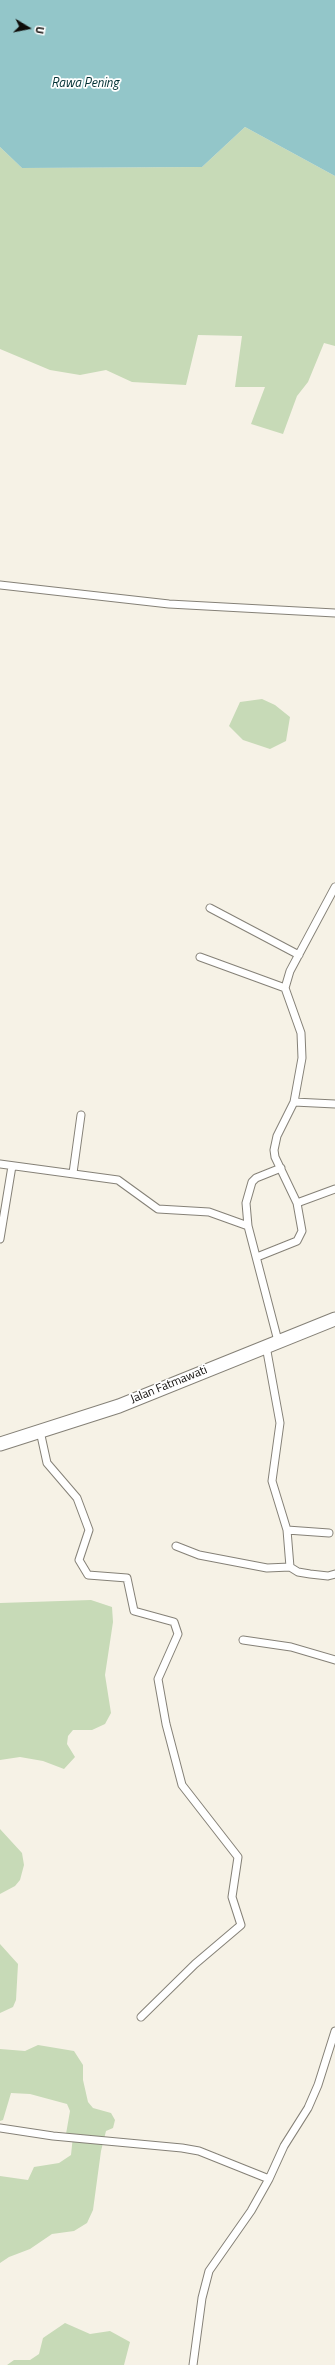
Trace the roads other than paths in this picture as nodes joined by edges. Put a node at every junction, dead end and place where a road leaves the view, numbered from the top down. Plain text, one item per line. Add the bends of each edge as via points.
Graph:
1 (0, 585) edge
2 (335, 613) edge
3 (335, 888) edge
4 (210, 908) dead end
5 (299, 955) junction
6 (200, 957) dead end
7 (285, 988) junction
8 (294, 1102) junction
9 (335, 1104) edge
10 (81, 1115) dead end
11 (0, 1164) edge
12 (12, 1166) junction
13 (281, 1168) junction
14 (73, 1172) junction
15 (335, 1189) edge
16 (297, 1203) junction
17 (248, 1226) junction
18 (0, 1239) edge
19 (257, 1258) junction
20 (335, 1318) edge
21 (272, 1344) junction
22 (40, 1431) junction
23 (0, 1444) edge
24 (287, 1530) junction
25 (329, 1533) dead end
26 (176, 1546) dead end
27 (290, 1567) junction
28 (335, 1574) edge
29 (243, 1640) dead end
30 (335, 1660) edge
31 (141, 2017) dead end
32 (335, 2031) edge
33 (0, 2128) edge
34 (269, 2179) junction
35 (193, 2365) edge

1 - 2 street via 170,604
3 - 5 street
4 - 5 street
5 - 7 street via 287,978
6 - 7 street
7 - 8 street via 302,1041 302,1058
8 - 9 street
8 - 13 street via 275,1142 275,1158
10 - 14 street
11 - 12 street
12 - 14 street
12 - 18 street
13 - 16 street
13 - 17 street via 252,1182 246,1203
14 - 17 street via 118,1180 158,1209 209,1212
15 - 16 street
16 - 19 street via 302,1231 300,1237 297,1241
17 - 19 street
19 - 21 street
20 - 21 highway, Jalan Fatmawati
21 - 22 highway, Jalan Fatmawati via 119,1406
21 - 24 street via 280,1422 272,1481
22 - 23 highway, Jalan Fatmawati
22 - 31 street via 47,1463 77,1498 89,1530 79,1560 88,1575 127,1578 134,1611 174,1622 178,1634 158,1679 166,1724 182,1785 238,1857 232,1897 241,1925 195,1964
24 - 25 street
24 - 27 street
26 - 27 street via 199,1555 267,1568
27 - 28 street via 298,1572 310,1574
29 - 30 street via 291,1647
32 - 34 street via 308,2108 284,2146
33 - 34 street via 198,2151
34 - 35 street via 209,2271 202,2298

